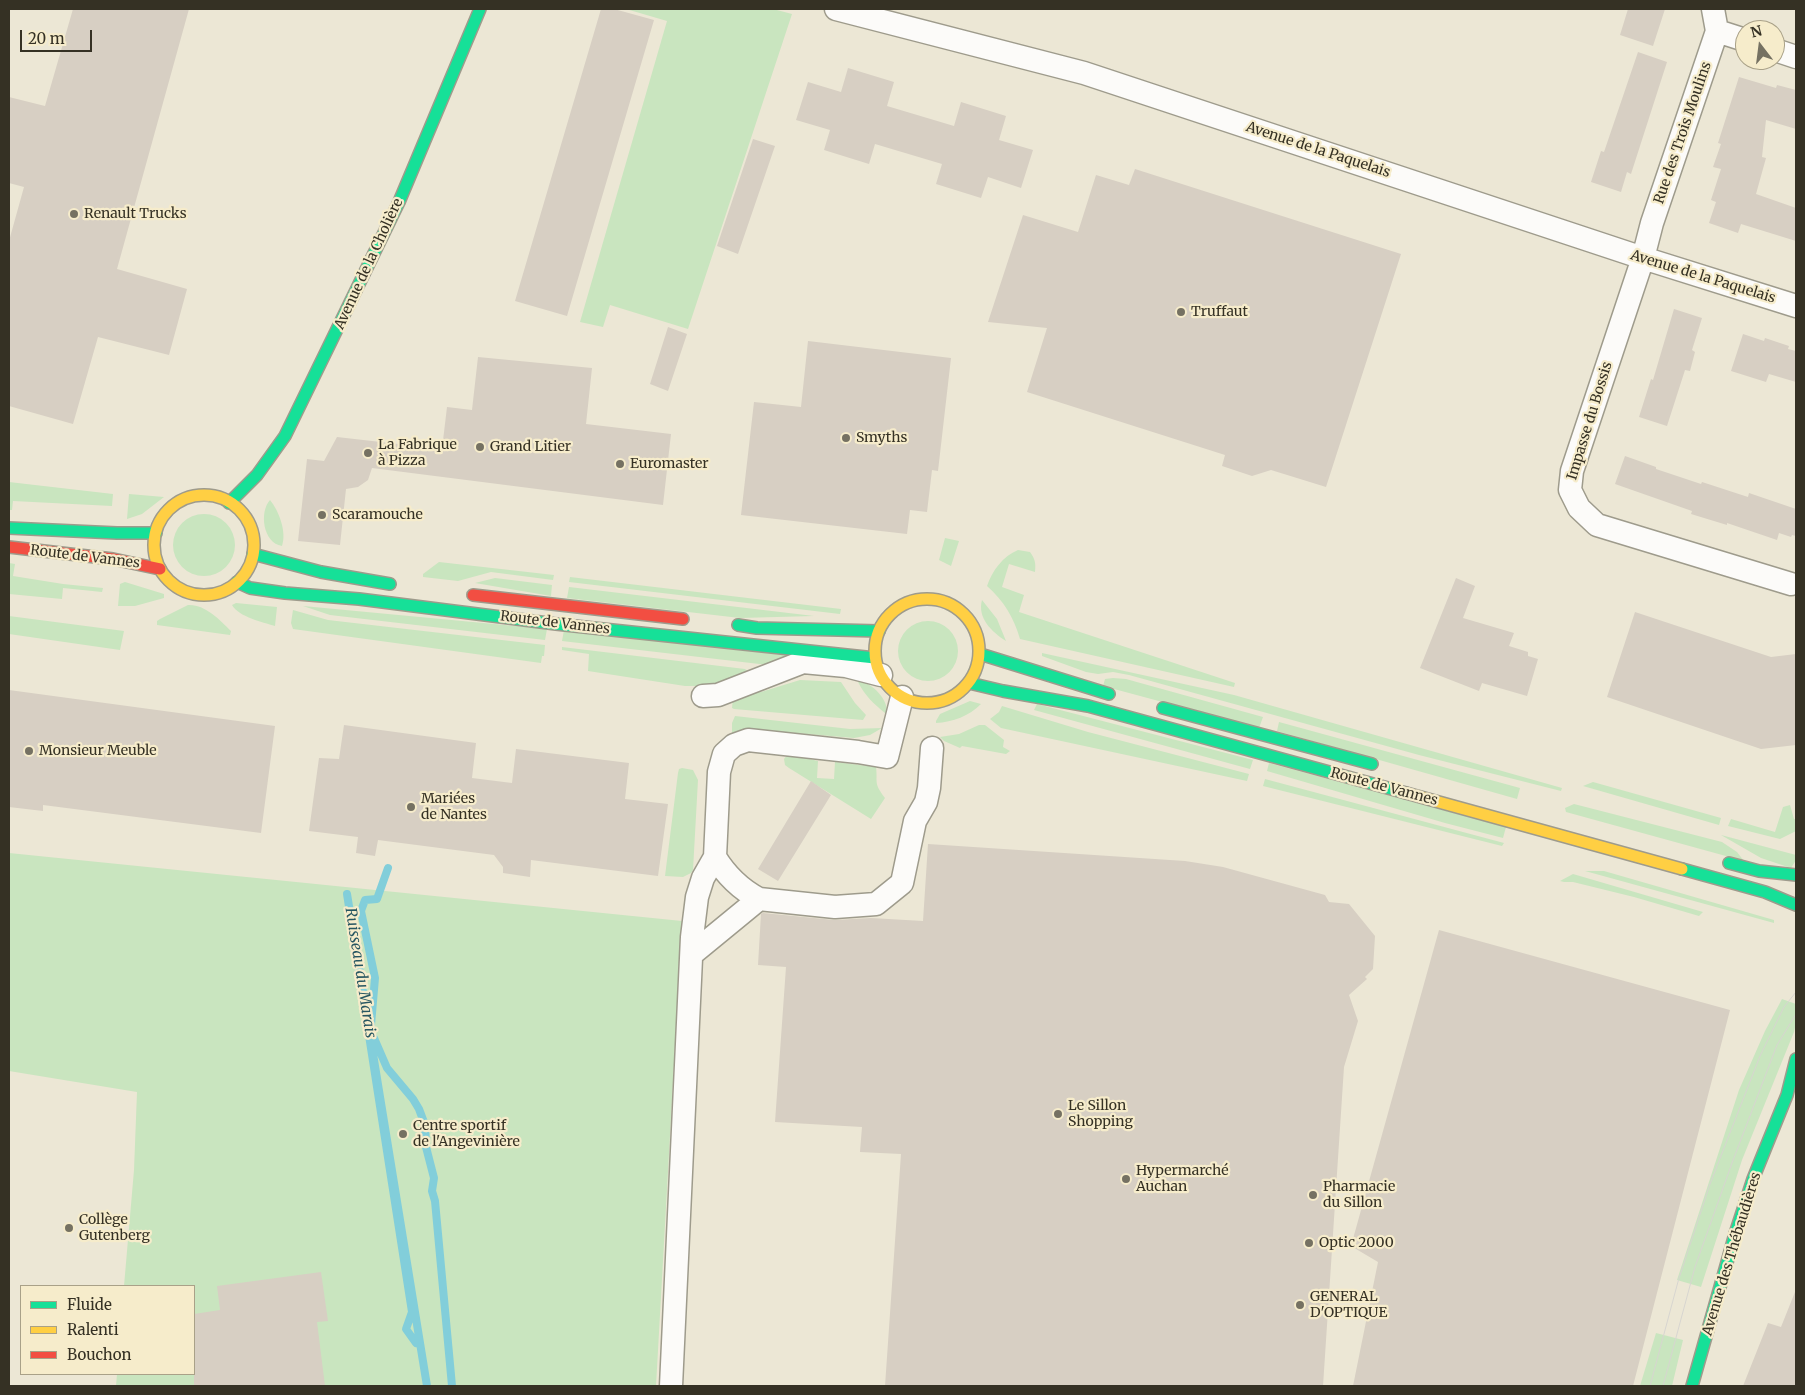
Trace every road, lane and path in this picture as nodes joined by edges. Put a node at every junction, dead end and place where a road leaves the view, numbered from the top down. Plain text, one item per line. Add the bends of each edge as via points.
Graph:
1 (480, 9) edge
2 (836, 9) edge
3 (1713, 9) edge
4 (1717, 31) junction
5 (1735, 37) edge
6 (1644, 258) junction
7 (1796, 306) edge
8 (229, 503) junction
9 (9, 528) edge
10 (156, 533) junction
11 (9, 547) edge
12 (253, 554) junction
13 (160, 569) junction
14 (237, 582) junction
15 (1792, 584) dead end
16 (398, 585) dead end
17 (461, 594) dead end
18 (697, 620) dead end
19 (727, 624) dead end
20 (879, 631) junction
21 (980, 654) junction
22 (878, 667) junction
23 (968, 684) junction
24 (703, 696) dead end
25 (902, 697) junction
26 (1123, 697) dead end
27 (1152, 705) dead end
28 (932, 748) dead end
29 (1381, 766) dead end
30 (715, 857) junction
31 (1722, 861) dead end
32 (1796, 875) edge
33 (759, 899) junction
34 (1796, 905) edge
35 (692, 954) junction
36 (1796, 1059) edge
37 (1796, 1084) edge
38 (1787, 1095) junction
39 (671, 1386) edge
40 (1692, 1386) edge

1 - 8 main road, Avenue de la Cholière via 399,202 285,436 258,475
2 - 6 street, Avenue de la Paquelais via 1084,73
3 - 4 street, Rue des Trois Moulins
4 - 5 street
4 - 6 street, Rue des Trois Moulins via 1652,223
6 - 7 street, Avenue de la Paquelais
6 - 15 street, Impasse du Bossis via 1572,471 1570,490 1579,508 1597,525
8 - 10 main road via 208,496 186,499 166,512
8 - 12 main road via 241,512 249,525
9 - 10 main road, Route de Vannes
10 - 13 main road via 154,548
11 - 13 main road, Route de Vannes via 113,559
12 - 14 main road
12 - 16 main road via 287,565
13 - 14 main road via 177,587 196,594 218,593
14 - 22 main road, Route de Vannes via 250,588 285,593 359,599
17 - 18 main road, Route de Vannes
19 - 20 main road via 757,628
20 - 21 main road via 889,616 906,604 918,600 941,601 955,607 970,622
20 - 22 main road via 876,644
21 - 23 main road
21 - 26 main road
22 - 24 street via 804,662 718,695
22 - 25 main road via 893,691
23 - 25 main road via 956,695 938,702 924,703
23 - 34 main road, Route de Vannes via 1088,706 1765,892
25 - 30 street via 887,757 748,740 734,745 724,754 719,772
27 - 29 main road, Route de Vannes
28 - 33 street via 926,802 915,821 902,883 876,904 835,907
30 - 33 street via 724,872
30 - 35 street via 697,897
31 - 32 main road via 1759,871
33 - 35 street
35 - 39 street
36 - 38 main road, Avenue des Thébaudières
37 - 38 main road, Avenue des Thébaudières
38 - 40 main road, Avenue des Thébaudières via 1735,1234

